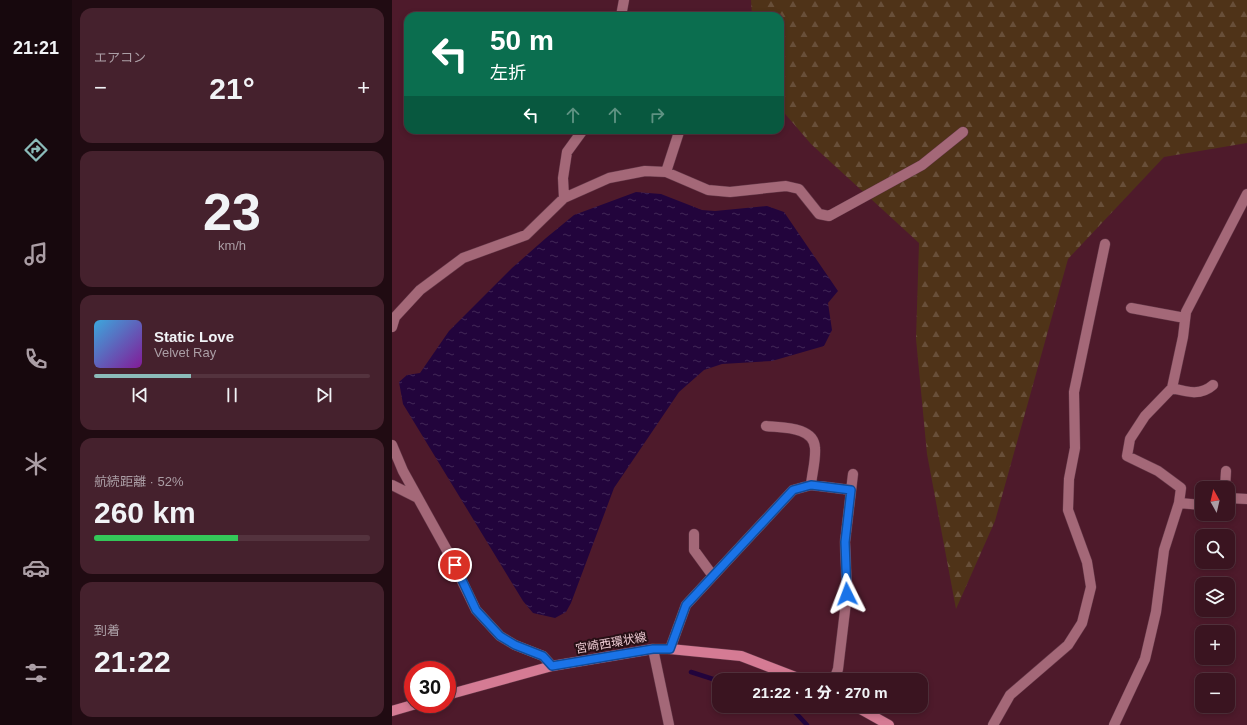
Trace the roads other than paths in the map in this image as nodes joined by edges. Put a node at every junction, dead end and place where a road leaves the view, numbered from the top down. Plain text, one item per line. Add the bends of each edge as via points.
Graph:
1 (624, 0) edge
2 (622, 12) edge
3 (963, 132) dead end
4 (580, 134) edge
5 (678, 134) edge
6 (666, 172) junction
7 (1247, 194) edge
8 (564, 198) junction
9 (1105, 244) dead end
10 (1132, 308) dead end
11 (1185, 318) junction
12 (392, 327) edge
13 (1213, 385) dead end
14 (1172, 388) junction
15 (766, 426) dead end
16 (392, 444) edge
17 (1226, 471) dead end
18 (853, 474) dead end
19 (1225, 481) edge
20 (392, 485) edge
21 (811, 485) junction
22 (851, 490) junction
23 (418, 498) junction
24 (1235, 498) edge
25 (1247, 499) edge
26 (1178, 503) junction
27 (1195, 504) edge
28 (694, 534) dead end
29 (713, 576) junction
30 (653, 649) junction
31 (670, 649) junction
32 (552, 666) junction
33 (784, 673) edge
34 (837, 673) edge
35 (456, 693) edge
36 (404, 708) edge
37 (392, 711) edge
38 (868, 713) edge
39 (669, 725) edge
40 (889, 725) edge
41 (993, 725) edge
42 (1114, 725) edge

1 - 2 street
3 - 6 street via 922,165 828,216 819,214 798,189 786,186 730,192 708,190
4 - 8 street via 567,152 563,178
5 - 6 street
6 - 8 street via 645,171 609,178
7 - 11 street
8 - 12 street via 526,235 463,258 420,290 395,317
9 - 41 street via 1074,392 1075,448 1069,479 1068,510 1087,562 1091,587 1082,623 1068,645 1010,695
10 - 11 street
11 - 14 street
13 - 14 street via 1208,390 1195,393
14 - 26 street via 1145,416 1130,439 1127,456 1158,471 1181,488
15 - 21 street via 798,429 811,438 816,447
16 - 23 street
17 - 19 street
18 - 22 street
20 - 23 street
21 - 22 street
21 - 29 street via 793,490
22 - 34 street via 845,542 847,594
23 - 32 street via 476,610 500,636 543,656
24 - 25 street
26 - 27 street
26 - 42 street via 1164,550 1156,612 1145,659
28 - 29 street via 694,550
29 - 31 street via 686,605
30 - 31 main road, 宮崎西環状線
30 - 32 main road, 宮崎西環状線
30 - 39 street
31 - 33 main road, 宮崎西環状線 via 741,656
32 - 35 main road, 宮崎西環状線
36 - 37 main road
38 - 40 main road

